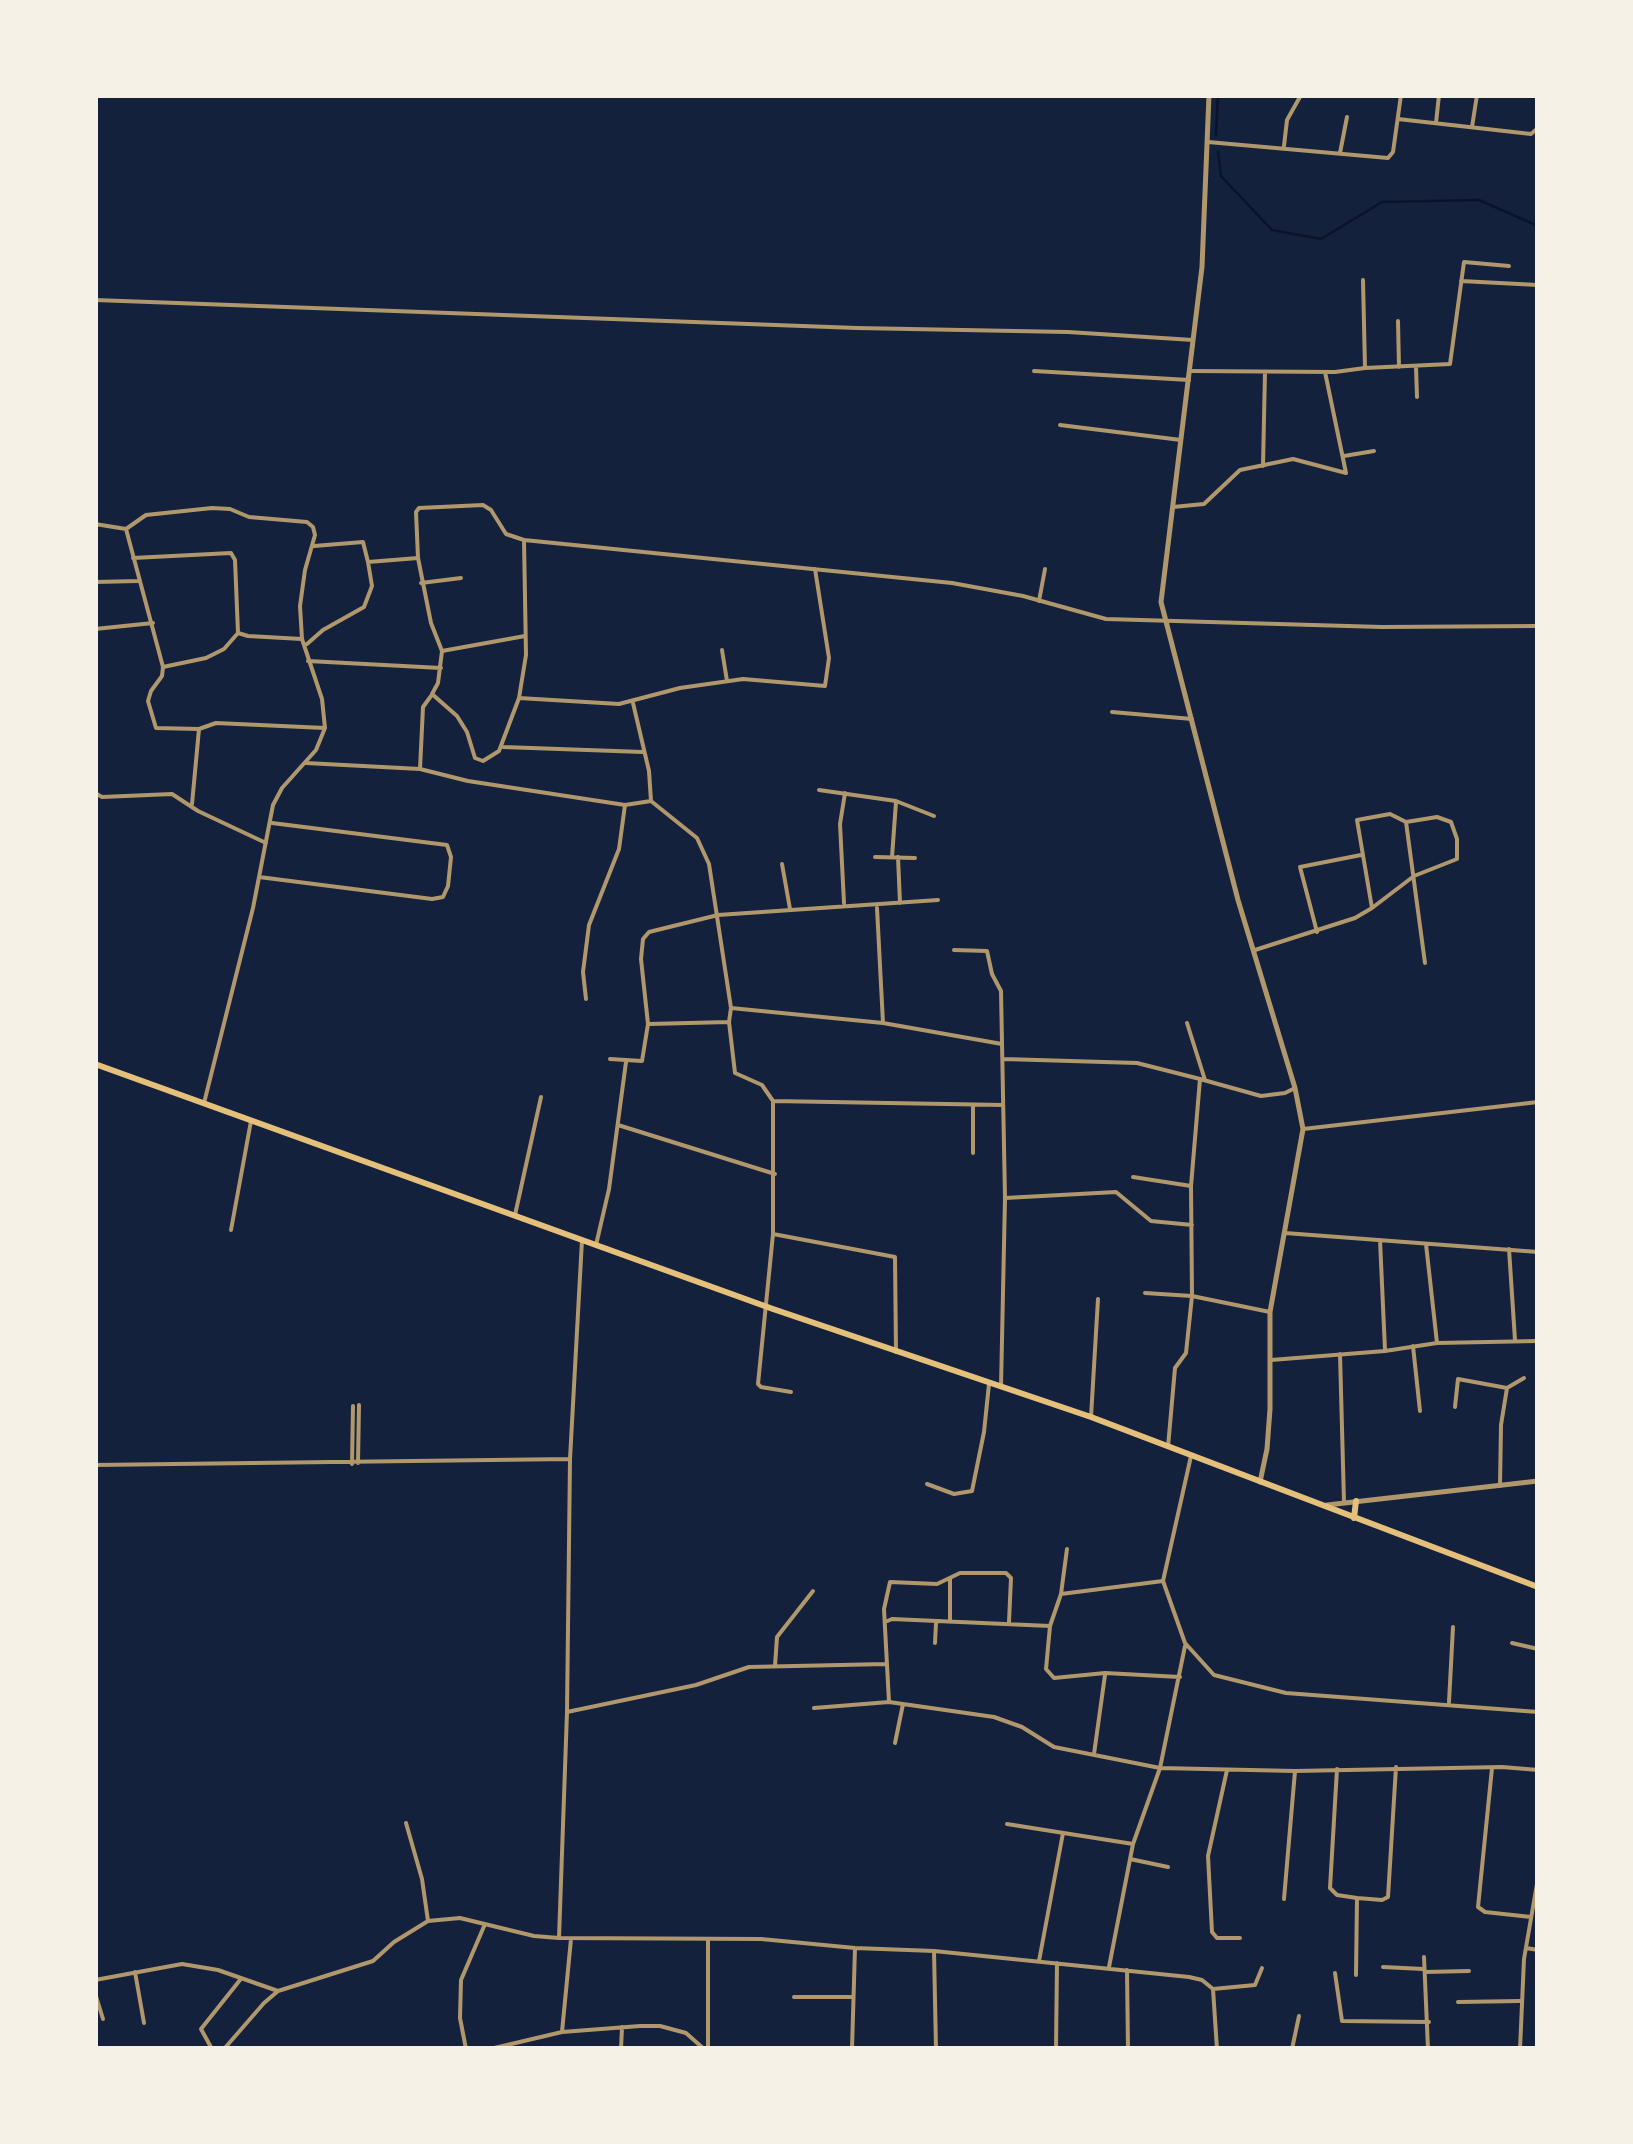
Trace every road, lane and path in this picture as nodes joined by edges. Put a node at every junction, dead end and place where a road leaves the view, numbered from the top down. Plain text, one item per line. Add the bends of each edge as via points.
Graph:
1 (1209, 95) edge
2 (1301, 95) edge
3 (1401, 95) edge
4 (1440, 95) edge
5 (1477, 95) edge
6 (1347, 117) dead end
7 (1398, 119) junction
8 (1436, 123) junction
9 (1472, 127) junction
10 (1538, 128) edge
11 (1208, 142) junction
12 (1284, 148) junction
13 (1340, 153) junction
14 (1509, 266) dead end
15 (1363, 280) dead end
16 (1461, 281) junction
17 (1538, 285) edge
18 (95, 300) edge
19 (1398, 321) dead end
20 (1193, 340) junction
21 (1399, 366) junction
22 (1365, 368) junction
23 (1416, 368) junction
24 (1034, 371) dead end
25 (1190, 371) junction
26 (1265, 372) junction
27 (1325, 372) junction
28 (1189, 380) junction
29 (1416, 397) dead end
30 (1060, 425) dead end
31 (1181, 440) junction
32 (1374, 451) dead end
33 (1344, 456) junction
34 (1263, 466) junction
35 (1174, 507) junction
36 (95, 524) edge
37 (126, 529) junction
38 (524, 540) junction
39 (314, 546) junction
40 (133, 558) junction
41 (418, 558) junction
42 (368, 562) junction
43 (815, 569) junction
44 (1046, 569) dead end
45 (462, 578) dead end
46 (138, 581) junction
47 (95, 582) edge
48 (422, 583) junction
49 (1039, 601) junction
50 (153, 623) junction
51 (1165, 623) junction
52 (1538, 626) edge
53 (95, 629) edge
54 (238, 632) junction
55 (524, 636) junction
56 (302, 638) junction
57 (306, 645) junction
58 (722, 650) dead end
59 (442, 652) junction
60 (308, 661) junction
61 (164, 666) junction
62 (441, 668) junction
63 (727, 681) junction
64 (432, 694) junction
65 (520, 698) junction
66 (633, 703) junction
67 (1112, 712) dead end
68 (1192, 719) junction
69 (325, 728) junction
70 (199, 729) junction
71 (501, 747) junction
72 (643, 752) junction
73 (306, 763) junction
74 (420, 768) junction
75 (819, 790) dead end
76 (95, 793) edge
77 (845, 794) junction
78 (896, 800) junction
79 (651, 801) junction
80 (192, 806) junction
81 (625, 806) junction
82 (934, 816) dead end
83 (1406, 822) junction
84 (270, 823) junction
85 (266, 843) junction
86 (1361, 854) junction
87 (875, 856) dead end
88 (895, 857) junction
89 (915, 858) dead end
90 (782, 864) dead end
91 (1414, 876) junction
92 (259, 877) junction
93 (938, 900) dead end
94 (900, 904) junction
95 (844, 905) junction
96 (877, 906) junction
97 (1372, 908) junction
98 (790, 909) junction
99 (718, 914) junction
100 (1317, 932) junction
101 (954, 950) dead end
102 (1254, 950) junction
103 (1425, 963) dead end
104 (586, 999) dead end
105 (732, 1008) junction
106 (729, 1022) junction
107 (884, 1023) junction
108 (1187, 1023) dead end
109 (648, 1024) junction
110 (1002, 1044) junction
111 (610, 1059) dead end
112 (626, 1060) junction
113 (1004, 1060) junction
114 (95, 1064) edge
115 (1202, 1080) junction
116 (1295, 1088) junction
117 (541, 1097) dead end
118 (773, 1101) junction
119 (1538, 1102) edge
120 (204, 1103) junction
121 (1004, 1105) junction
122 (973, 1106) junction
123 (251, 1121) junction
124 (618, 1125) junction
125 (1303, 1129) junction
126 (973, 1152) dead end
127 (774, 1174) junction
128 (1134, 1177) dead end
129 (1191, 1186) junction
130 (1006, 1198) junction
131 (515, 1215) junction
132 (1192, 1225) junction
133 (231, 1230) dead end
134 (1284, 1233) junction
135 (774, 1234) junction
136 (582, 1240) junction
137 (1380, 1240) junction
138 (1426, 1243) junction
139 (596, 1245) junction
140 (1509, 1250) junction
141 (1538, 1252) edge
142 (1145, 1292) dead end
143 (1192, 1296) junction
144 (1098, 1299) dead end
145 (765, 1306) junction
146 (1270, 1312) junction
147 (1515, 1342) junction
148 (1538, 1342) edge
149 (1437, 1343) junction
150 (1413, 1346) junction
151 (1385, 1351) junction
152 (896, 1352) junction
153 (1340, 1354) junction
154 (1270, 1360) junction
155 (1524, 1378) dead end
156 (989, 1384) junction
157 (1001, 1387) junction
158 (1507, 1388) junction
159 (791, 1392) dead end
160 (356, 1406) dead end
161 (1456, 1408) dead end
162 (1420, 1411) dead end
163 (1091, 1417) junction
164 (1168, 1447) junction
165 (1191, 1456) junction
166 (570, 1459) junction
167 (355, 1464) junction
168 (95, 1466) edge
169 (1538, 1481) edge
170 (1260, 1482) junction
171 (927, 1484) dead end
172 (1500, 1486) junction
173 (1356, 1500) junction
174 (1344, 1502) junction
175 (1324, 1506) junction
176 (1354, 1518) junction
177 (1067, 1549) dead end
178 (950, 1578) junction
179 (1164, 1581) junction
180 (1538, 1587) edge
181 (813, 1591) dead end
182 (1061, 1594) junction
183 (885, 1622) junction
184 (936, 1622) junction
185 (950, 1622) junction
186 (1010, 1622) junction
187 (1050, 1626) junction
188 (1453, 1627) dead end
189 (1185, 1643) junction
190 (1512, 1643) dead end
191 (935, 1644) dead end
192 (1538, 1649) edge
193 (886, 1664) junction
194 (775, 1666) junction
195 (1105, 1674) junction
196 (1180, 1677) junction
197 (889, 1702) junction
198 (903, 1704) junction
199 (1449, 1704) junction
200 (814, 1708) dead end
201 (567, 1712) junction
202 (1538, 1712) edge
203 (896, 1743) dead end
204 (1094, 1754) junction
205 (1396, 1767) junction
206 (1160, 1768) junction
207 (1492, 1768) junction
208 (1336, 1769) junction
209 (1227, 1770) junction
210 (1538, 1770) edge
211 (1295, 1771) junction
212 (406, 1823) dead end
213 (1008, 1824) dead end
214 (1062, 1834) junction
215 (1134, 1844) junction
216 (1130, 1859) junction
217 (1168, 1867) dead end
218 (1538, 1878) edge
219 (1356, 1898) junction
220 (1284, 1900) dead end
221 (1532, 1917) junction
222 (428, 1920) junction
223 (486, 1924) junction
224 (559, 1938) junction
225 (1240, 1938) dead end
226 (571, 1939) junction
227 (708, 1939) junction
228 (856, 1948) junction
229 (1526, 1948) junction
230 (934, 1950) junction
231 (1538, 1950) edge
232 (1424, 1957) dead end
233 (1039, 1961) junction
234 (1057, 1964) junction
235 (1110, 1967) junction
236 (1383, 1967) dead end
237 (1262, 1968) dead end
238 (1127, 1970) junction
239 (1425, 1970) junction
240 (1470, 1971) dead end
241 (135, 1972) junction
242 (1335, 1974) dead end
243 (1356, 1975) dead end
244 (242, 1978) junction
245 (95, 1980) edge
246 (1213, 1989) junction
247 (278, 1991) junction
248 (95, 1993) edge
249 (794, 1997) dead end
250 (854, 1997) junction
251 (1520, 2001) junction
252 (1458, 2002) dead end
253 (1299, 2016) dead end
254 (103, 2019) dead end
255 (1428, 2022) junction
256 (144, 2023) dead end
257 (622, 2027) junction
258 (562, 2032) junction
259 (212, 2049) edge
260 (224, 2049) edge
261 (466, 2049) edge
262 (490, 2049) edge
263 (620, 2049) edge
264 (706, 2049) edge
265 (852, 2049) edge
266 (936, 2049) edge
267 (1056, 2049) edge
268 (1070, 2049) edge
269 (1103, 2049) edge
270 (1128, 2049) edge
271 (1217, 2049) edge
272 (1292, 2049) edge
273 (1428, 2049) edge
274 (1520, 2049) edge

1 - 11 street
2 - 12 street via 1287,120
3 - 7 street
4 - 8 street
5 - 9 street
6 - 13 street
7 - 8 street
7 - 13 street via 1390,158
8 - 9 street
9 - 10 street via 1531,134
11 - 12 street
11 - 20 street
12 - 13 street
14 - 16 street via 1466,261
15 - 22 street
16 - 17 street
16 - 23 street via 1450,364
18 - 20 street
19 - 21 street
20 - 25 street
21 - 22 street
21 - 23 street
22 - 27 street
23 - 29 street
24 - 28 street
25 - 26 street
25 - 28 street
26 - 27 street
26 - 34 street
27 - 33 street
28 - 31 street
30 - 31 street
31 - 35 street
32 - 33 street
33 - 34 street via 1344,474 1302,460
34 - 35 street via 1235,472 1204,504
35 - 51 street
36 - 37 street
37 - 39 street via 146,516 212,508 307,522
37 - 40 street
38 - 41 street via 506,534 488,507 424,507 416,512
38 - 43 street
38 - 55 street
39 - 42 street via 363,542
39 - 56 street via 302,591
40 - 46 street
40 - 54 street via 230,553
41 - 42 street
41 - 48 street
42 - 57 street via 372,586 364,607
43 - 49 street via 952,582
43 - 63 street via 826,686
44 - 49 street
45 - 48 street
46 - 47 street
46 - 50 street
48 - 59 street
49 - 51 street via 1106,619
50 - 53 street
50 - 61 street
51 - 52 street
51 - 68 street
54 - 56 street
54 - 61 street via 206,658
55 - 59 street
55 - 65 street
56 - 57 street
57 - 60 street
58 - 63 street
59 - 62 street
60 - 62 street
60 - 69 street
61 - 70 street via 148,701 156,728
62 - 64 street
63 - 66 street
64 - 71 street via 457,716 474,758 492,758
64 - 74 street via 423,707
65 - 66 street
65 - 71 street
66 - 72 street
67 - 68 street
68 - 102 street
69 - 70 street via 216,723
69 - 73 street
70 - 80 street
71 - 72 street
72 - 79 street
73 - 74 street
73 - 84 street via 282,788
74 - 81 street
75 - 77 street
76 - 80 street via 172,794
77 - 78 street
77 - 95 street
78 - 82 street
78 - 88 street
79 - 81 street
79 - 99 street via 697,838
80 - 85 street
81 - 104 street via 619,850 586,942
83 - 86 street via 1390,814 1356,820
83 - 91 street
83 - 91 street via 1445,818 1457,839 1456,859
84 - 85 street
84 - 92 street via 447,845 448,886 443,897 432,898
85 - 92 street
86 - 97 street
86 - 100 street via 1300,868
87 - 88 street
88 - 89 street
88 - 94 street
90 - 98 street
91 - 97 street
91 - 103 street
92 - 120 street
93 - 94 street
94 - 96 street
95 - 96 street
95 - 98 street
96 - 107 street
97 - 100 street
98 - 99 street
99 - 105 street
99 - 109 street via 645,934
100 - 102 street
101 - 110 street via 989,953 1001,991
102 - 116 street
105 - 106 street
105 - 107 street
106 - 109 street
106 - 118 street via 735,1074 762,1085
107 - 110 street
108 - 115 street
109 - 112 street via 642,1061
110 - 113 street
111 - 112 street
112 - 124 street
113 - 115 street via 1137,1063
113 - 121 street
114 - 120 main road
115 - 116 street via 1261,1096
115 - 129 street
116 - 125 street
117 - 131 street
118 - 122 street
118 - 127 street
119 - 125 street
120 - 123 main road
121 - 122 street
121 - 130 street
122 - 126 street
123 - 131 main road
123 - 133 street
124 - 127 street
124 - 139 street
125 - 134 street
127 - 135 street
128 - 129 street
129 - 132 street
130 - 132 street via 1116,1192 1151,1221
130 - 157 street
131 - 136 main road
132 - 143 street
134 - 137 street
134 - 146 street
135 - 145 street
135 - 152 street via 892,1254
136 - 139 main road
136 - 166 street
137 - 138 street
137 - 151 street
138 - 140 street
138 - 149 street
139 - 145 main road
140 - 141 street
140 - 147 street
142 - 143 street
143 - 146 street
143 - 164 street via 1186,1352 1175,1368
144 - 163 street
145 - 152 main road
145 - 159 street via 758,1384
146 - 154 street
147 - 148 street
147 - 149 street
149 - 150 street
150 - 151 street
150 - 162 street
151 - 153 street
152 - 156 main road
153 - 154 street
153 - 174 street
154 - 170 street
155 - 158 street
156 - 157 main road
156 - 171 street via 972,1490 954,1494
157 - 163 main road
158 - 161 street via 1458,1379
158 - 172 street
160 - 167 street
163 - 164 main road
164 - 165 main road
165 - 170 main road
165 - 179 street
166 - 167 street
166 - 201 street
167 - 168 street
169 - 172 street
170 - 175 main road
172 - 173 street
173 - 174 street
173 - 176 main road
174 - 175 street
175 - 176 main road
176 - 180 main road
177 - 182 street
178 - 183 street via 938,1584 890,1582
178 - 185 street
178 - 186 street via 1008,1574
179 - 182 street
179 - 189 street
181 - 194 street via 777,1636
182 - 187 street
183 - 184 street
183 - 193 street
184 - 185 street
184 - 191 street
185 - 186 street
186 - 187 street
187 - 195 street via 1050,1675
188 - 199 street
189 - 196 street
189 - 199 street via 1214,1675 1241,1684
190 - 192 street
193 - 194 street
193 - 197 street
194 - 201 street
195 - 196 street
195 - 204 street
196 - 206 street
197 - 198 street
197 - 200 street
198 - 203 street
198 - 204 street via 994,1718 1044,1744
199 - 202 street
201 - 224 street
204 - 206 street
205 - 207 street
205 - 208 street
205 - 219 street via 1388,1897
206 - 209 street
206 - 215 street
207 - 210 street
207 - 221 street via 1478,1907
208 - 211 street
208 - 219 street via 1329,1886
209 - 211 street
209 - 225 street via 1208,1856 1212,1932
211 - 220 street
212 - 222 street
213 - 214 street
214 - 215 street
214 - 233 street
215 - 216 street
216 - 217 street
216 - 235 street
218 - 221 street
219 - 243 street
221 - 229 street
222 - 223 street
222 - 247 street via 372,1961
223 - 224 street
223 - 261 street via 461,1980
224 - 226 street
226 - 227 street
226 - 258 street
227 - 228 street
227 - 264 street
228 - 230 street
228 - 250 street
229 - 231 street
229 - 251 street
230 - 233 street
230 - 266 street
232 - 239 street
233 - 234 street
234 - 235 street
234 - 267 street
235 - 238 street
236 - 239 street
237 - 246 street via 1255,1985
238 - 246 street via 1190,1977
238 - 270 street
239 - 240 street
239 - 255 street
241 - 244 street via 182,1964
241 - 245 street
241 - 256 street
242 - 255 street via 1342,2021
244 - 247 street
244 - 259 street via 202,2029
246 - 271 street
247 - 260 street
248 - 254 street
249 - 250 street
250 - 265 street
251 - 252 street
251 - 274 street
253 - 272 street
255 - 273 street
257 - 258 street
257 - 263 street
257 - 264 street via 672,2028
258 - 262 street
268 - 269 street

